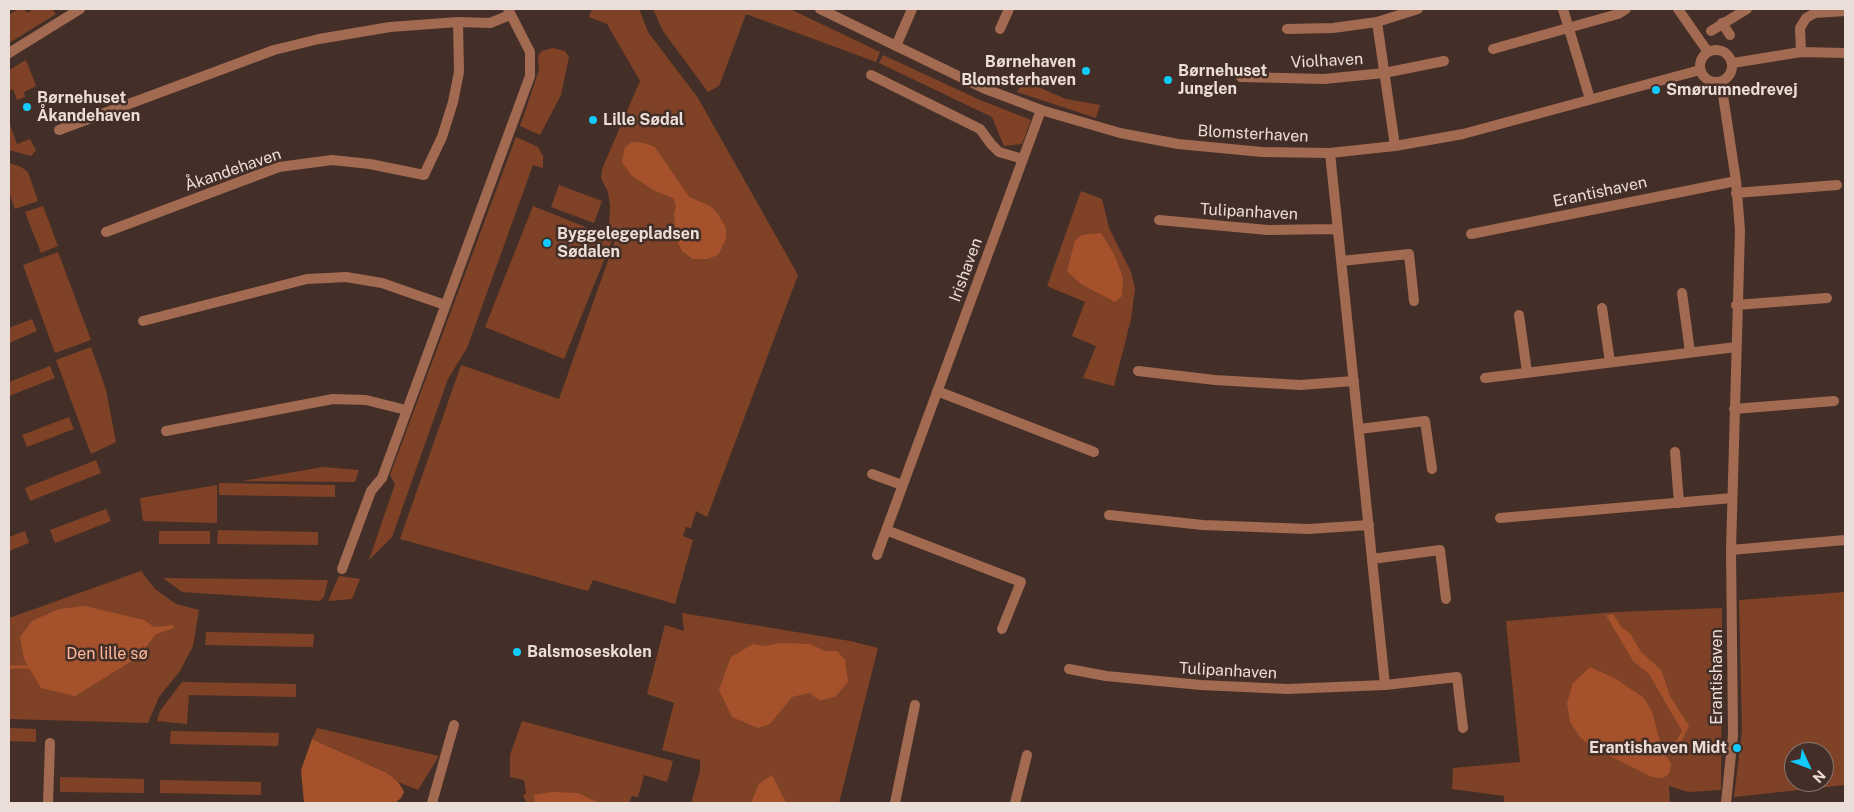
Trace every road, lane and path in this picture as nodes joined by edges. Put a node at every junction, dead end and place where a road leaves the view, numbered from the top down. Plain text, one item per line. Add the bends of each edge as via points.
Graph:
1 (80, 9) edge
2 (820, 9) edge
3 (912, 9) edge
4 (1009, 9) edge
5 (1418, 9) edge
6 (1564, 9) edge
7 (1626, 9) edge
8 (1678, 9) edge
9 (1747, 9) edge
10 (1845, 11) edge
11 (65, 12) edge
12 (509, 12) edge
13 (458, 22) junction
14 (1377, 22) junction
15 (1722, 23) junction
16 (1569, 28) junction
17 (1000, 29) dead end
18 (1287, 29) dead end
19 (1711, 31) dead end
20 (1730, 35) dead end
21 (896, 46) junction
22 (1493, 49) dead end
23 (1708, 52) junction
24 (1801, 52) junction
25 (9, 53) edge
26 (1845, 53) edge
27 (1444, 61) dead end
28 (1733, 63) junction
29 (1700, 70) junction
30 (1384, 73) junction
31 (871, 75) dead end
32 (1241, 77) dead end
33 (1720, 82) junction
34 (1590, 99) junction
35 (1041, 110) junction
36 (58, 130) dead end
37 (1395, 146) junction
38 (1330, 153) junction
39 (1023, 160) junction
40 (1736, 181) junction
41 (1837, 185) dead end
42 (1736, 193) junction
43 (1159, 220) dead end
44 (1338, 229) junction
45 (106, 232) dead end
46 (1471, 234) dead end
47 (1341, 261) junction
48 (1682, 293) dead end
49 (1827, 298) dead end
50 (1414, 301) dead end
51 (445, 305) junction
52 (1736, 305) junction
53 (1602, 308) dead end
54 (1519, 315) dead end
55 (143, 321) dead end
56 (1736, 346) junction
57 (1690, 352) junction
58 (1610, 362) junction
59 (1138, 371) dead end
60 (1527, 372) junction
61 (1486, 378) dead end
62 (1354, 381) junction
63 (937, 391) junction
64 (1834, 401) dead end
65 (1734, 409) junction
66 (406, 410) junction
67 (1359, 429) junction
68 (166, 431) dead end
69 (1094, 452) dead end
70 (1674, 452) dead end
71 (1432, 469) dead end
72 (872, 474) dead end
73 (902, 485) junction
74 (1732, 498) junction
75 (1680, 502) junction
76 (1110, 515) dead end
77 (1500, 518) dead end
78 (1369, 525) junction
79 (886, 530) junction
80 (1845, 540) edge
81 (1731, 550) junction
82 (876, 554) dead end
83 (1372, 559) junction
84 (342, 569) dead end
85 (1446, 599) dead end
86 (1002, 629) dead end
87 (1069, 669) dead end
88 (1385, 685) junction
89 (915, 705) dead end
90 (454, 725) dead end
91 (1463, 728) dead end
92 (50, 743) dead end
93 (1027, 755) dead end
94 (48, 803) edge
95 (432, 803) edge
96 (894, 803) edge
97 (1015, 803) edge
98 (1726, 803) edge

1 - 11 street
2 - 21 street, Blomsterhaven
3 - 21 street
4 - 17 street
5 - 14 street, Violhaven
6 - 16 street
7 - 16 street
8 - 23 street
9 - 15 street
10 - 24 street via 1815,13 1806,18 1800,28
11 - 25 street
12 - 13 street via 490,23
12 - 51 street via 530,52 530,76
13 - 36 street via 390,26 274,50
13 - 45 street, Åkandehaven via 459,72 453,102 424,175 332,160 279,168
14 - 18 street, Violhaven via 1333,28
14 - 30 street, Violhaven
15 - 19 street
15 - 20 street
16 - 22 street
16 - 34 street
21 - 35 street, Blomsterhaven via 983,88
23 - 28 street via 1723,51
23 - 29 street via 1701,60
24 - 26 street
24 - 28 street
27 - 30 street, Violhaven
28 - 33 street via 1731,73
29 - 33 street via 1706,79
29 - 34 street, Blomsterhaven
30 - 32 street, Violhaven via 1324,79
30 - 37 street, Violhaven
31 - 39 street via 980,128 999,152
33 - 40 street, Erantishaven
34 - 37 street, Blomsterhaven via 1463,134
35 - 38 street, Blomsterhaven via 1120,133 1178,144 1262,152
35 - 39 street, Irishaven
37 - 38 street, Blomsterhaven
38 - 44 street
39 - 63 street, Irishaven
40 - 42 street, Erantishaven
40 - 46 street, Erantishaven
41 - 42 street
42 - 52 street, Erantishaven via 1740,230
43 - 44 street, Tulipanhaven via 1268,230
44 - 47 street
47 - 50 street via 1409,254
47 - 62 street
48 - 57 street
49 - 52 street
51 - 55 street via 382,282 346,277 307,279
51 - 66 street
52 - 56 street, Erantishaven
53 - 58 street
54 - 60 street
56 - 57 street
56 - 65 street, Erantishaven
57 - 58 street
58 - 60 street
59 - 62 street via 1300,385
60 - 61 street
62 - 67 street
63 - 69 street
63 - 73 street, Irishaven
64 - 65 street
65 - 74 street, Erantishaven
66 - 68 street via 366,400 333,399
66 - 84 street via 382,478 371,491
67 - 71 street via 1425,421
67 - 78 street
70 - 75 street
72 - 73 street
73 - 79 street, Irishaven
74 - 75 street
74 - 81 street, Erantishaven
75 - 77 street
76 - 78 street via 1203,525 1308,529
78 - 83 street
79 - 82 street, Irishaven
79 - 86 street via 1021,582
80 - 81 street
81 - 98 street, Erantishaven via 1733,735
83 - 85 street via 1440,550
83 - 88 street
87 - 88 street, Tulipanhaven via 1106,676 1210,686 1287,689
88 - 91 street, Tulipanhaven via 1457,677
89 - 96 street
90 - 95 street
92 - 94 street
93 - 97 street

